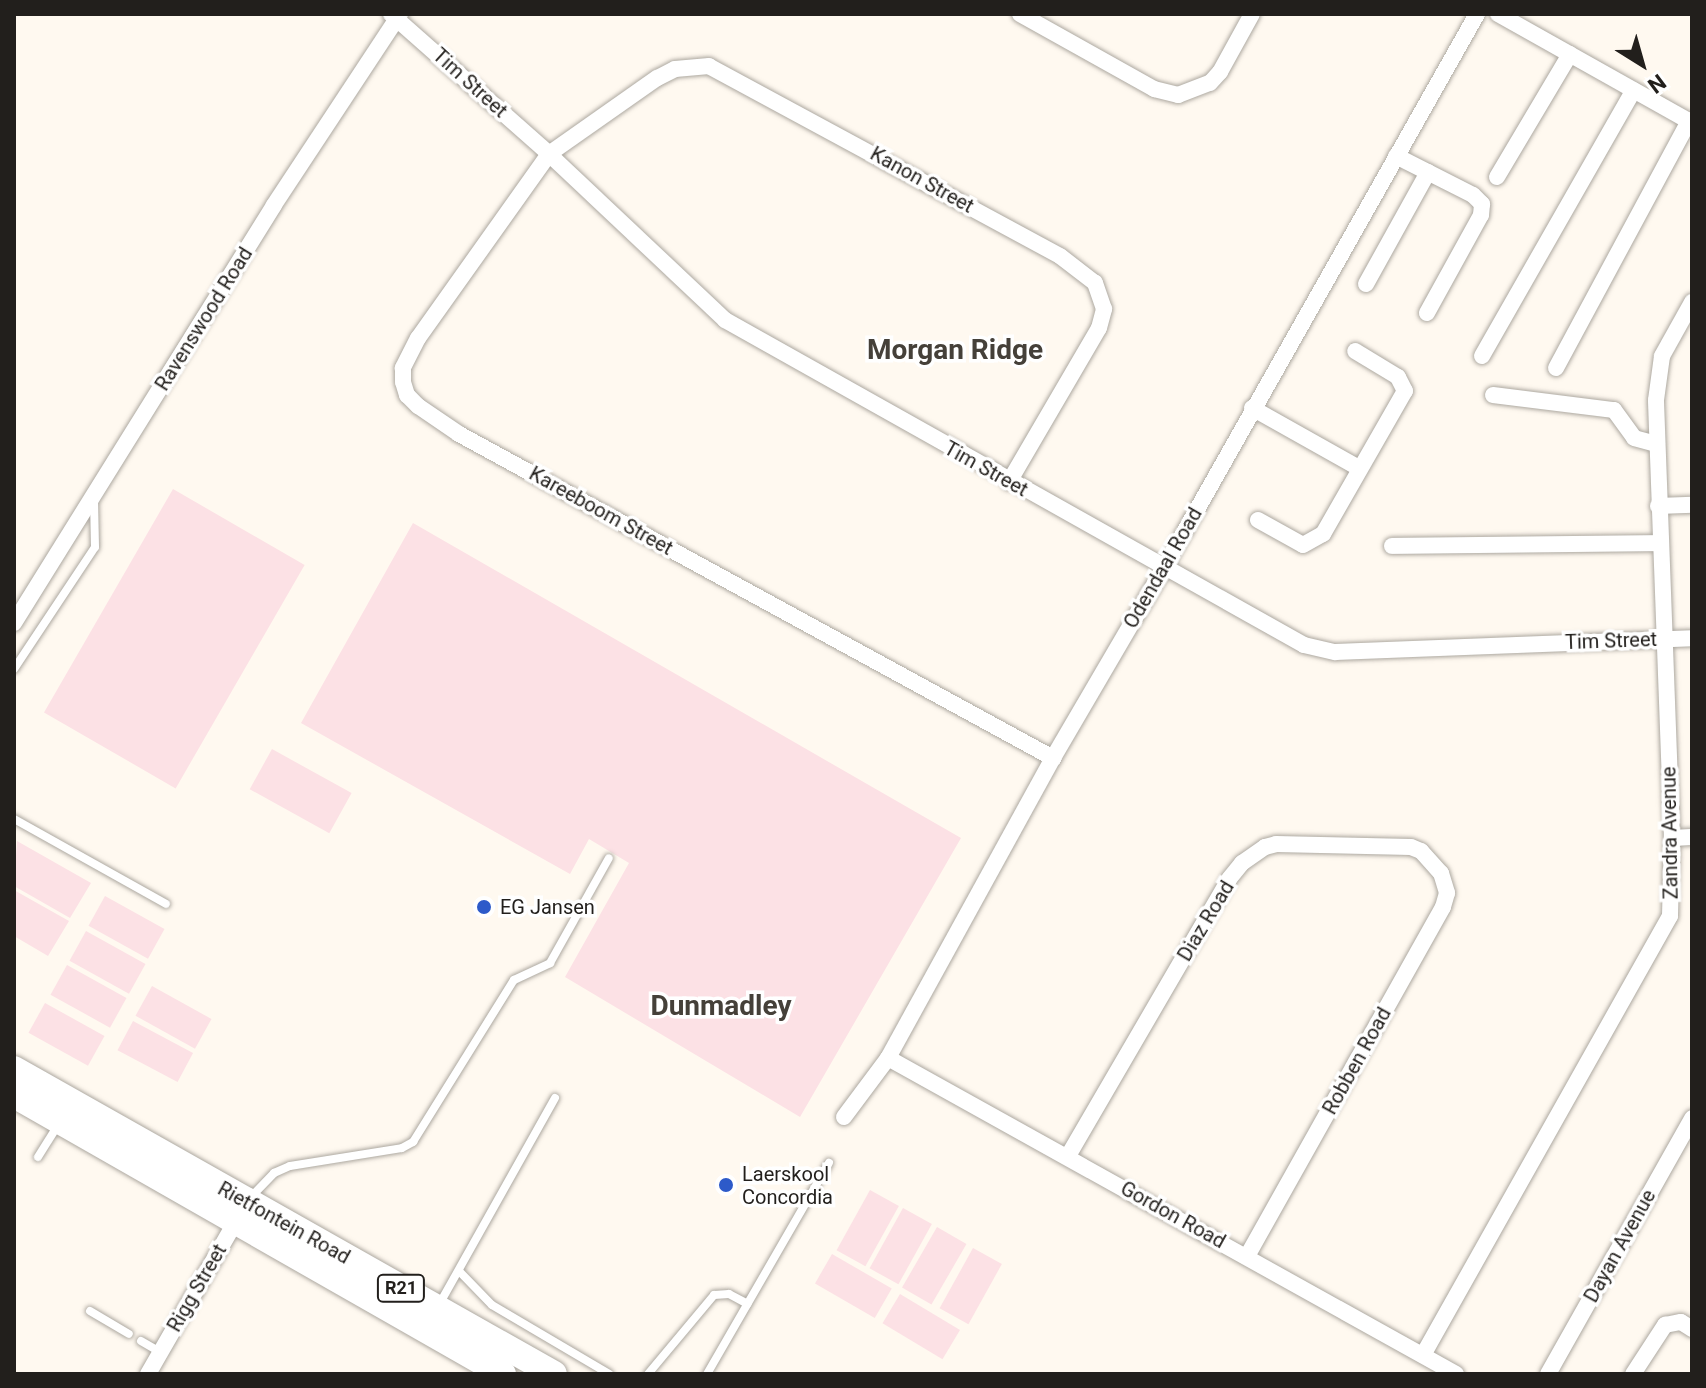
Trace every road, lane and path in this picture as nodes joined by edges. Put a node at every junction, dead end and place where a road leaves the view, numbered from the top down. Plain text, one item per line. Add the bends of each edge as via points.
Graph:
1 (1020, 14) edge
2 (1252, 14) edge
3 (1477, 14) edge
4 (1498, 14) edge
5 (396, 15) edge
6 (1570, 54) junction
7 (1634, 90) junction
8 (1691, 122) edge
9 (549, 154) junction
10 (1396, 156) junction
11 (1428, 172) junction
12 (1497, 177) dead end
13 (1366, 284) dead end
14 (1692, 302) edge
15 (1427, 313) dead end
16 (1355, 351) dead end
17 (1482, 356) dead end
18 (1556, 368) dead end
19 (1493, 395) dead end
20 (1252, 408) junction
21 (1657, 444) junction
22 (1359, 468) junction
23 (1009, 482) junction
24 (94, 495) junction
25 (1692, 505) edge
26 (1658, 506) junction
27 (1258, 520) dead end
28 (1659, 543) junction
29 (1392, 546) dead end
30 (1164, 568) junction
31 (14, 623) edge
32 (1692, 638) edge
33 (1662, 639) junction
34 (14, 669) edge
35 (1053, 758) junction
36 (14, 819) edge
37 (1692, 837) edge
38 (1672, 838) junction
39 (609, 858) dead end
40 (1436, 863) joint
41 (166, 904) dead end
42 (888, 1058) junction
43 (14, 1069) edge
44 (14, 1095) edge
45 (555, 1098) dead end
46 (66, 1112) junction
47 (844, 1117) dead end
48 (1692, 1118) edge
49 (1068, 1156) junction
50 (38, 1157) dead end
51 (829, 1163) dead end
52 (241, 1212) junction
53 (1247, 1256) junction
54 (459, 1271) junction
55 (748, 1304) junction
56 (90, 1311) dead end
57 (431, 1319) junction
58 (1692, 1329) edge
59 (129, 1334) dead end
60 (141, 1341) dead end
61 (160, 1352) junction
62 (1423, 1355) junction
63 (148, 1374) edge
64 (503, 1374) edge
65 (554, 1374) edge
66 (609, 1374) edge
67 (648, 1374) edge
68 (707, 1374) edge
69 (1456, 1374) edge
70 (1548, 1374) edge
71 (1633, 1374) edge

1 - 2 street via 1154,89 1178,95 1210,83
3 - 10 street, Odendaal Road
4 - 6 street
5 - 9 street, Tim Street
5 - 24 street, Ravenswood Road
6 - 7 street
6 - 12 street
7 - 8 street
7 - 17 street
8 - 18 street
9 - 23 street, Tim Street via 725,320
9 - 23 street, Kanon Street via 657,78 675,69 709,66 1060,256 1095,283 1104,309 1099,328
9 - 35 street, Kareeboom Street via 418,338 403,368 407,395 459,434
10 - 11 street
10 - 20 street, Odendaal Road
11 - 13 street
11 - 15 street via 1473,195 1482,209
14 - 21 street, Zandra Avenue via 1658,369
16 - 22 street via 1398,377 1405,391
19 - 21 street via 1614,410 1634,438
20 - 22 street
20 - 30 street, Odendaal Road
21 - 26 street, Zandra Avenue
22 - 27 street via 1318,540 1303,545
23 - 30 street, Tim Street
24 - 31 street, Ravenswood Road
24 - 34 lane via 95,547
25 - 26 street
26 - 28 street, Zandra Avenue
28 - 29 street
28 - 33 street, Zandra Avenue
30 - 33 street, Tim Street via 1323,651
30 - 35 street, Odendaal Road
32 - 33 street, Tim Street
33 - 38 street, Zandra Avenue
35 - 42 street, Odendaal Road
36 - 41 lane
37 - 38 street
38 - 62 street, Zandra Avenue via 1667,925
39 - 52 lane via 550,963 514,980 413,1142 290,1166 263,1182
40 - 49 street, Diaz Road via 1411,847 1276,844 1253,855 1229,879
40 - 53 street, Robben Road via 1447,893 1443,907
42 - 47 street, Odendaal Road
42 - 49 street, Gordon Road
43 - 46 main road, Rietfontein Road / R21
44 - 46 main road, Rietfontein Road / R21
45 - 54 lane
46 - 50 lane
46 - 52 main road, Rietfontein Road / R21
48 - 70 street, Dayan Avenue
49 - 53 street, Gordon Road
51 - 55 lane
52 - 57 main road, Rietfontein Road / R21
52 - 61 street, Rigg Street
53 - 62 street, Gordon Road
54 - 57 lane
54 - 66 lane via 492,1305
55 - 67 lane via 729,1294 714,1295
55 - 68 lane
56 - 59 lane
57 - 64 main road, Rietfontein Road / R21
57 - 65 main road, Rietfontein Road / R21
58 - 71 street via 1681,1322 1665,1325
60 - 61 lane
61 - 63 street, Rigg Street
62 - 69 street, Gordon Road

